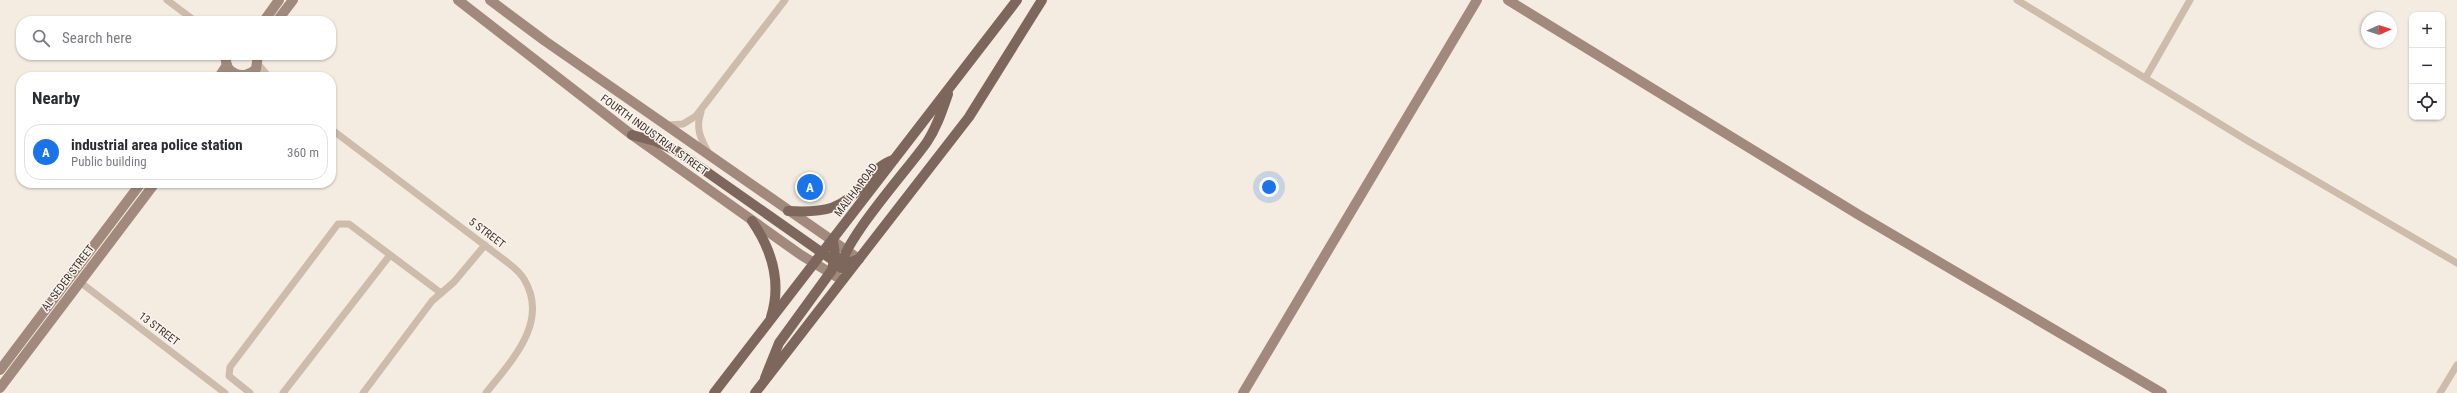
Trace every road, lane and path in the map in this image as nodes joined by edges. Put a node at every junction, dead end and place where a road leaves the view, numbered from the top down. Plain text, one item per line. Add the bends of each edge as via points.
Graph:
1 (167, 0) edge
2 (279, 0) edge
3 (293, 0) edge
4 (458, 0) edge
5 (490, 0) edge
6 (785, 0) edge
7 (1017, 0) edge
8 (1042, 0) edge
9 (1477, 0) edge
10 (1508, 0) edge
11 (2018, 0) edge
12 (2190, 0) edge
13 (188, 16) edge
14 (268, 16) edge
15 (281, 16) edge
16 (225, 60) edge
17 (226, 60) edge
18 (258, 60) edge
19 (221, 72) edge
20 (233, 72) edge
21 (248, 72) edge
22 (266, 72) edge
23 (2146, 77) junction
24 (950, 87) junction
25 (701, 110) junction
26 (668, 125) junction
27 (336, 133) edge
28 (632, 135) junction
29 (710, 154) junction
30 (894, 159) junction
31 (137, 188) edge
32 (151, 188) edge
33 (788, 210) junction
34 (752, 221) junction
35 (833, 241) junction
36 (485, 245) junction
37 (846, 250) junction
38 (823, 254) junction
39 (390, 255) junction
40 (859, 258) junction
41 (2457, 263) edge
42 (815, 264) junction
43 (839, 266) junction
44 (80, 282) junction
45 (441, 293) junction
46 (769, 323) junction
47 (2457, 365) edge
48 (0, 370) edge
49 (764, 381) junction
50 (0, 388) edge
51 (225, 393) edge
52 (250, 393) edge
53 (283, 393) edge
54 (363, 393) edge
55 (486, 393) edge
56 (714, 393) edge
57 (755, 393) edge
58 (1243, 393) edge
59 (2162, 393) edge
60 (2440, 393) edge

1 - 13 street
2 - 14 main road
3 - 15 main road
4 - 28 main road, FOURTH INDUSTRIAL STREET
5 - 26 main road, FOURTH INDUSTRIAL STREET
6 - 25 street
7 - 24 main road, MALIHA ROAD
8 - 40 main road via 1019,34 985,94
9 - 58 main road
10 - 59 main road via 1859,215
11 - 23 street
12 - 23 street
16 - 19 main road
17 - 20 main road
18 - 21 main road
18 - 22 street
23 - 41 street via 2248,141
24 - 30 main road, MALIHA ROAD
24 - 37 main road via 933,132
25 - 26 street via 683,124
25 - 29 street via 698,133
26 - 29 main road, FOURTH INDUSTRIAL STREET
27 - 36 street, 5 STREET
28 - 34 main road, FOURTH INDUSTRIAL STREET
28 - 38 main road via 655,140 677,151
29 - 33 main road, FOURTH INDUSTRIAL STREET
30 - 33 main road via 880,166 852,198 837,207 814,212
30 - 35 main road, MALIHA ROAD
31 - 48 main road, AL SEDER STREET
32 - 44 main road, AL SEDER STREET
33 - 35 main road, FOURTH INDUSTRIAL STREET
34 - 42 main road, FOURTH INDUSTRIAL STREET
34 - 46 main road via 765,242 774,266 776,292
35 - 37 main road, FOURTH INDUSTRIAL STREET
35 - 38 main road, MALIHA ROAD
35 - 43 main road
36 - 45 street
36 - 55 street, 5 STREET via 524,278 533,308 526,338
37 - 40 main road, FOURTH INDUSTRIAL STREET
37 - 43 main road
38 - 42 main road, MALIHA ROAD
38 - 43 main road
39 - 45 street
39 - 52 street via 349,224 338,224 230,367 229,376
39 - 53 street
40 - 43 main road
42 - 43 main road
42 - 46 main road, MALIHA ROAD
43 - 49 main road via 779,343 772,355
43 - 49 main road via 842,280
44 - 50 main road, AL SEDER STREET
44 - 51 street, 13 STREET
45 - 54 street
46 - 56 main road, MALIHA ROAD
47 - 60 street
49 - 57 main road

